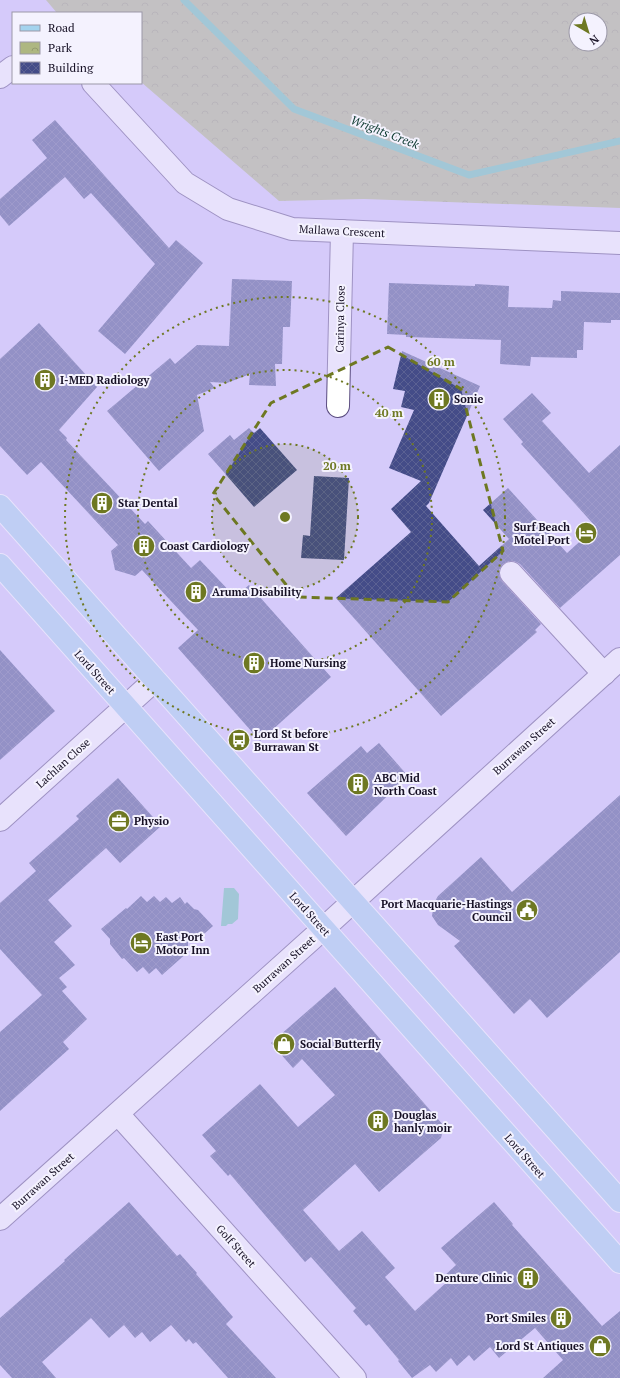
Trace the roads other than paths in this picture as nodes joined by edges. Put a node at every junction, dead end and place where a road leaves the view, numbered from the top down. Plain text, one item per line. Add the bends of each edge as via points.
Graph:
1 (12, 68) edge
2 (0, 77) edge
3 (94, 84) edge
4 (342, 231) junction
5 (620, 243) edge
6 (338, 406) dead end
7 (0, 506) edge
8 (0, 565) edge
9 (511, 573) dead end
10 (620, 659) edge
11 (604, 674) junction
12 (155, 680) junction
13 (126, 707) junction
14 (0, 820) edge
15 (352, 901) junction
16 (324, 928) junction
17 (118, 1114) junction
18 (620, 1201) edge
19 (0, 1219) edge
20 (620, 1262) edge
21 (355, 1378) edge

1 - 2 street
3 - 4 street, Mallawa Crescent via 185,183 228,209 292,229
4 - 5 street, Mallawa Crescent
4 - 6 street, Carinya Close
7 - 12 main road
8 - 13 main road, Lord Street
9 - 11 street
10 - 11 street, Burrawan Street
11 - 15 street, Burrawan Street
12 - 13 street, Lachlan Close
12 - 15 main road
13 - 14 street, Lachlan Close
13 - 16 main road, Lord Street
15 - 16 street, Burrawan Street
15 - 18 main road
16 - 17 street, Burrawan Street
16 - 20 main road, Lord Street
17 - 19 street, Burrawan Street
17 - 21 street, Golf Street

